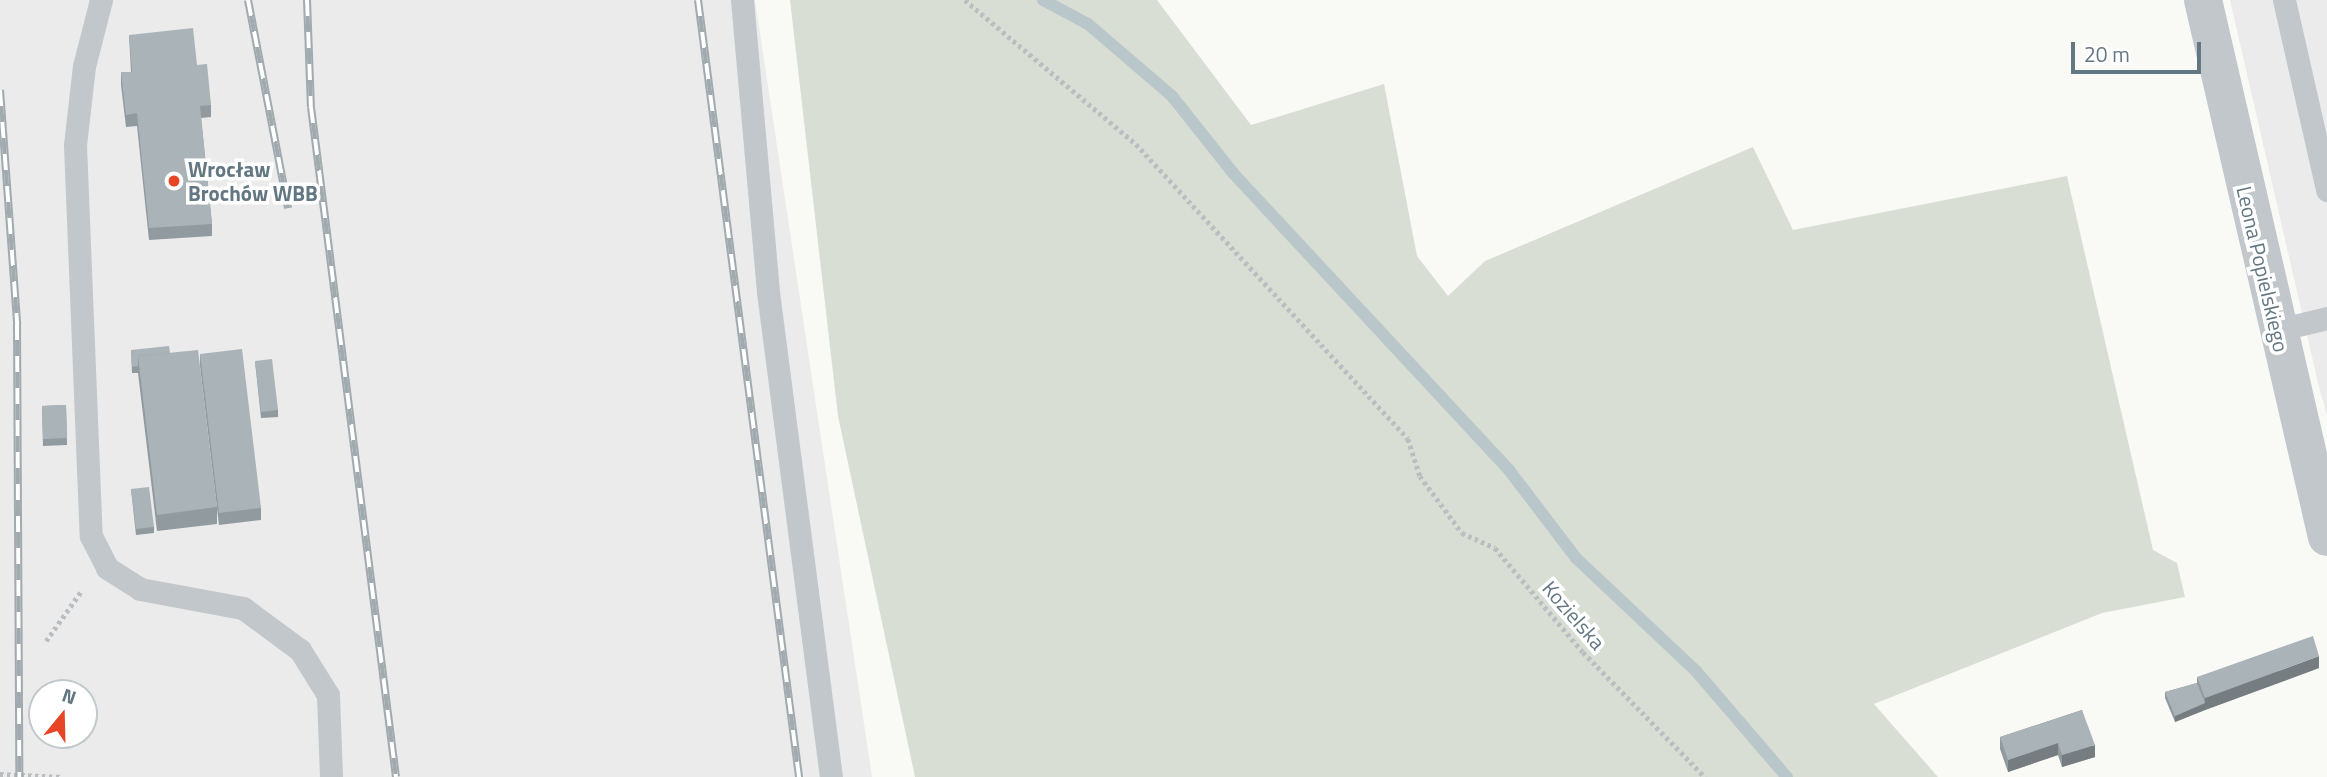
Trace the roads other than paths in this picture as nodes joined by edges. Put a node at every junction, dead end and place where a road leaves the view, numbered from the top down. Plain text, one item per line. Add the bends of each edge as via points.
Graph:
1 (101, 0) edge
2 (742, 0) edge
3 (2203, 0) edge
4 (2284, 0) edge
5 (2327, 190) edge
6 (2327, 318) edge
7 (2277, 330) junction
8 (2327, 537) edge
9 (331, 777) edge
10 (831, 777) edge

1 - 9 lane via 84,66 75,145 91,536 107,568 139,589 243,608 300,650 328,695
2 - 10 lane via 770,306
3 - 7 street, Leona Popielskiego
4 - 5 lane
6 - 7 lane
7 - 8 street, Leona Popielskiego

